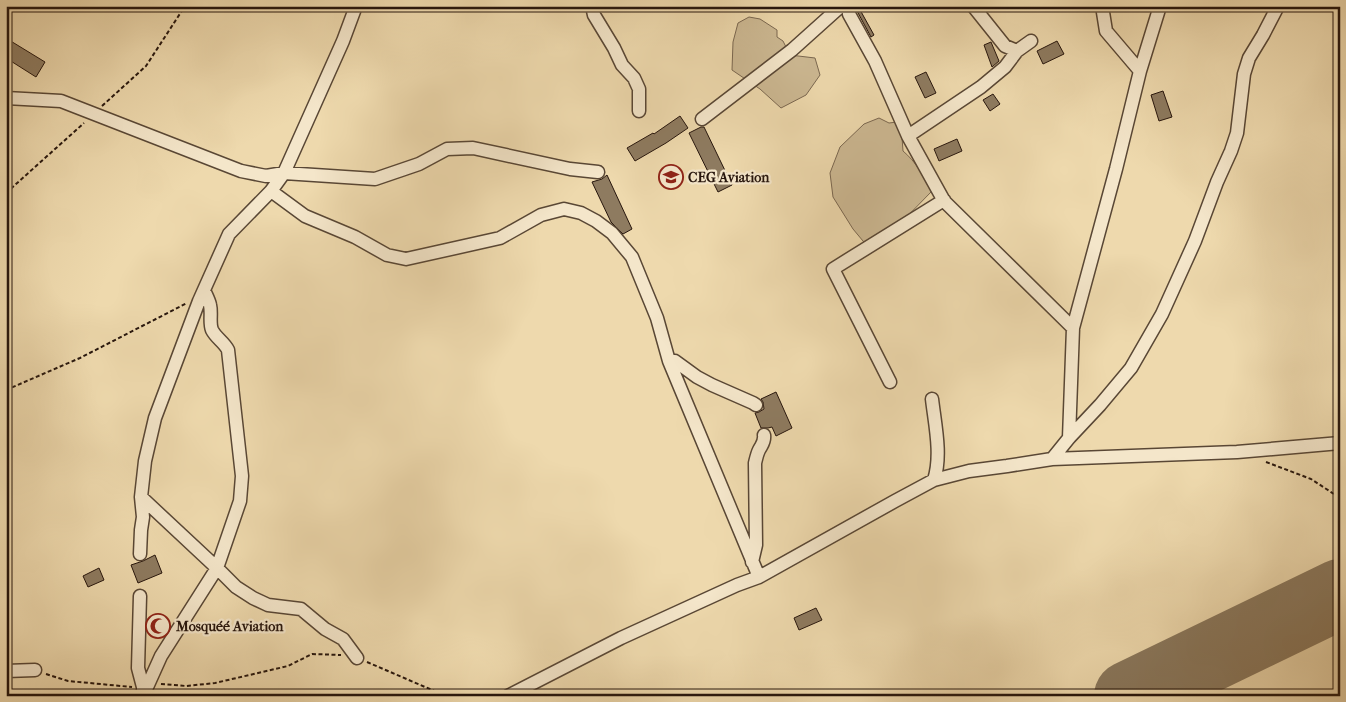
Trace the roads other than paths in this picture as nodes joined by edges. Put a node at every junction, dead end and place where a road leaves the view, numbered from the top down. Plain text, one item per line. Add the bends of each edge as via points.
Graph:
1 (356, 6) edge
2 (592, 6) edge
3 (841, 6) edge
4 (848, 6) edge
5 (973, 6) edge
6 (1102, 6) edge
7 (1160, 6) edge
8 (1278, 6) edge
9 (1031, 41) dead end
10 (1017, 51) junction
11 (1140, 71) junction
12 (6, 98) edge
13 (639, 111) dead end
14 (702, 119) dead end
15 (908, 136) junction
16 (598, 172) dead end
17 (284, 173) junction
18 (271, 191) junction
19 (944, 200) junction
20 (201, 295) junction
21 (1073, 328) junction
22 (669, 361) junction
23 (890, 382) dead end
24 (932, 399) dead end
25 (756, 405) dead end
26 (764, 435) dead end
27 (1069, 438) junction
28 (1340, 443) edge
29 (1052, 459) junction
30 (934, 480) junction
31 (141, 497) junction
32 (140, 554) dead end
33 (752, 562) junction
34 (217, 568) junction
35 (759, 577) junction
36 (140, 596) dead end
37 (357, 658) road end
38 (35, 670) road end
39 (6, 671) edge
40 (144, 690) edge
41 (508, 696) edge

1 - 17 street
2 - 13 street via 622,65 639,89
3 - 14 street via 792,50
4 - 15 street
5 - 10 street via 1005,46
6 - 11 street via 1106,30
7 - 11 street
8 - 27 street via 1249,58 1232,152 1162,314 1131,368
9 - 10 street
10 - 15 street via 1005,67 982,87
11 - 21 street
12 - 17 street via 61,101 241,171 266,176
15 - 19 street
16 - 17 street via 464,148 446,149 419,164 375,179
17 - 18 street
18 - 20 street via 229,234
18 - 22 street via 305,216 354,236 387,255 406,259 500,238 541,215 564,209 581,213 612,233 632,257 657,318
19 - 21 street
19 - 23 street via 833,269
20 - 31 street via 155,418 144,461
20 - 34 street via 210,304 212,330 228,350 242,476 240,500
21 - 27 street
22 - 25 street via 675,361 697,377
22 - 33 street
24 - 30 street via 938,440
26 - 33 street via 755,463 756,545
27 - 29 street
28 - 29 street via 1237,452
29 - 30 street via 969,471
30 - 35 street
31 - 32 street
31 - 34 street
33 - 35 street
34 - 37 street via 253,598 268,605 301,609 343,639
34 - 40 street via 161,656
35 - 41 street via 621,638
36 - 40 street via 138,668
38 - 39 street

